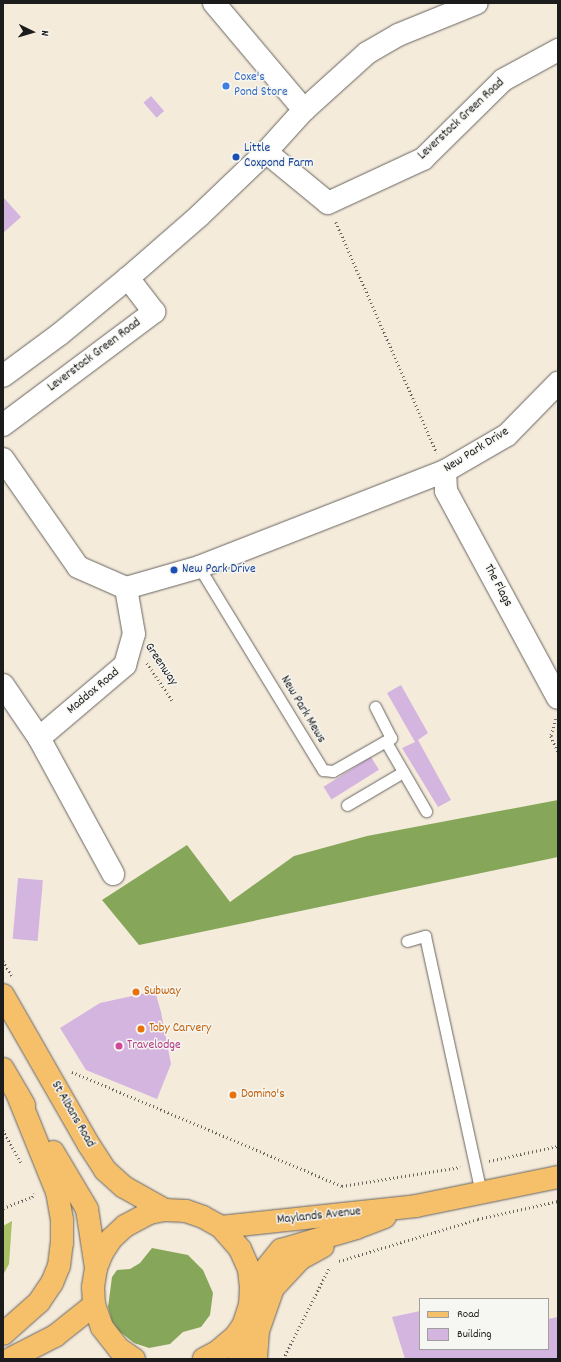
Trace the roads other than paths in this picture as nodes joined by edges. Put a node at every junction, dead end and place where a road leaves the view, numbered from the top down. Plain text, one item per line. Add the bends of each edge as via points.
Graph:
1 (214, 3) edge
2 (477, 3) edge
3 (558, 50) edge
4 (304, 110) junction
5 (266, 152) junction
6 (128, 278) junction
7 (3, 376) edge
8 (558, 383) edge
9 (3, 424) edge
10 (3, 459) edge
11 (445, 471) junction
12 (199, 567) junction
13 (126, 588) junction
14 (3, 685) edge
15 (375, 707) dead end
16 (557, 708) edge
17 (39, 738) junction
18 (386, 742) junction
19 (403, 772) junction
20 (347, 805) dead end
21 (426, 811) dead end
22 (113, 874) dead end
23 (407, 941) dead end
24 (3, 995) edge
25 (3, 1069) edge
26 (17, 1093) junction
27 (558, 1177) edge
28 (481, 1192) junction
29 (416, 1206) junction
30 (166, 1210) junction
31 (221, 1227) junction
32 (356, 1228) junction
33 (96, 1268) junction
34 (251, 1287) junction
35 (94, 1306) junction
36 (3, 1334) edge
37 (236, 1336) junction
38 (10, 1359) edge
39 (134, 1359) edge
40 (204, 1359) edge
41 (239, 1359) edge
42 (256, 1359) edge

1 - 4 street
2 - 4 street via 398,35 367,53
3 - 5 street, Leverstock Green Road via 503,80 423,159 328,203
4 - 5 street
5 - 6 street via 199,216
6 - 7 street via 60,334
6 - 9 street, Leverstock Green Road via 154,312
8 - 11 street, New Park Drive via 507,435
10 - 13 street via 78,567
11 - 12 street, New Park Drive
11 - 16 street, The Flags via 446,491
12 - 13 street, New Park Drive
12 - 18 lane, New Park Mews via 323,770 333,771
13 - 17 street, Maddox Road via 134,634 125,665
14 - 17 street
15 - 18 lane via 392,738
17 - 22 street
18 - 19 lane
19 - 20 lane
19 - 21 lane
23 - 28 lane via 425,936
24 - 30 main road, St Albans Road via 105,1170 124,1187
25 - 26 main road
26 - 33 main road via 87,1209
26 - 36 main road via 57,1192 62,1220 62,1243 59,1266 52,1283 24,1317
27 - 28 main road, Maylands Avenue
28 - 29 main road, Maylands Avenue
29 - 31 main road, Maylands Avenue
29 - 32 main road, Maylands Avenue
30 - 31 main road via 186,1211
30 - 33 main road via 150,1213 125,1226 111,1239
31 - 34 main road via 240,1249 249,1269
32 - 34 main road, Maylands Avenue via 281,1250
32 - 42 main road via 300,1260 273,1288 258,1331
33 - 35 main road
34 - 37 main road via 250,1305 244,1324
35 - 38 main road via 55,1336
35 - 39 main road via 102,1327 119,1349
37 - 40 main road
37 - 41 main road

